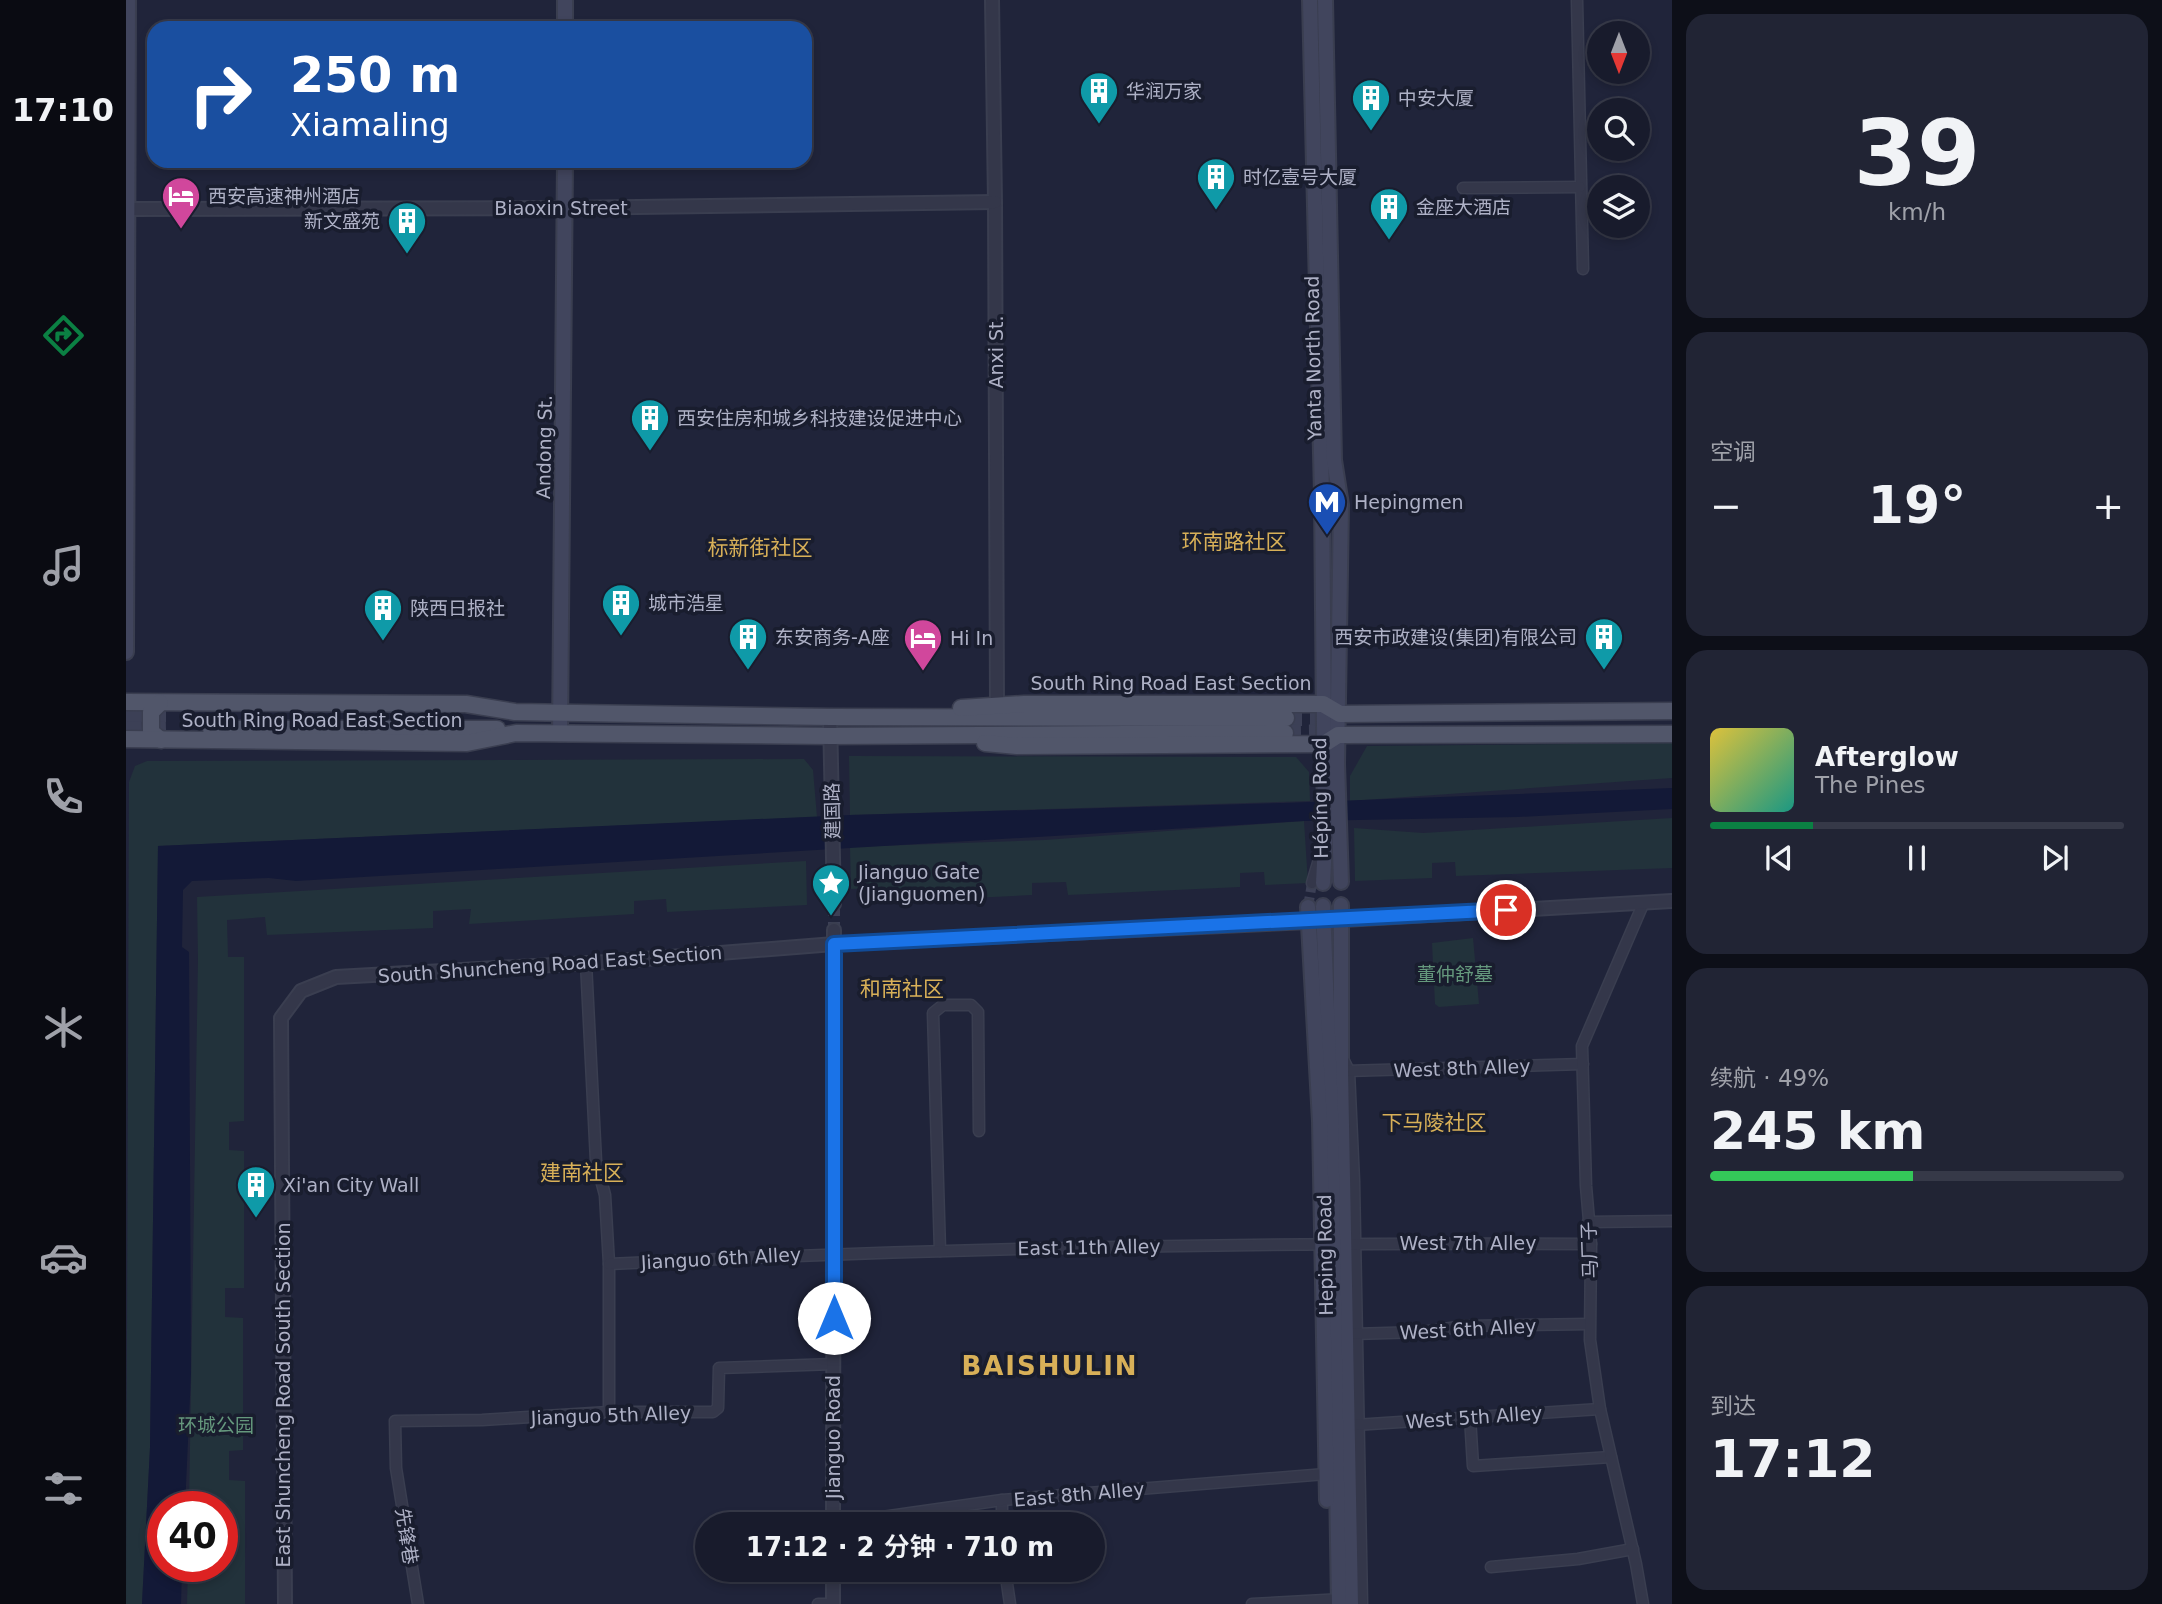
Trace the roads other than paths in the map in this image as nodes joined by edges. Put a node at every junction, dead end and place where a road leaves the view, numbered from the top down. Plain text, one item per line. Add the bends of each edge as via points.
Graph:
1 (128, 0) edge
2 (565, 0) edge
3 (992, 0) edge
4 (1310, 0) edge
5 (1325, 0) edge
6 (1577, 0) edge
7 (565, 21) edge
8 (565, 168) edge
9 (1580, 187) junction
10 (1463, 188) dead end
11 (995, 202) junction
12 (565, 208) junction
13 (127, 209) edge
14 (1583, 269) dead end
15 (126, 652) edge
16 (126, 702) edge
17 (1323, 704) junction
18 (997, 705) junction
19 (1672, 711) edge
20 (561, 713) junction
21 (1340, 714) junction
22 (879, 717) junction
23 (830, 718) junction
24 (164, 721) junction
25 (561, 734) junction
26 (882, 734) junction
27 (1672, 734) edge
28 (831, 736) junction
29 (126, 739) edge
30 (1331, 739) junction
31 (1330, 765) junction
32 (1341, 882) dead end
33 (1317, 883) tunnel mouth
34 (1672, 901) edge
35 (1644, 902) junction
36 (834, 904) tunnel mouth
37 (1341, 912) junction
38 (1324, 913) junction
39 (1308, 914) junction
40 (834, 930) tunnel mouth
41 (834, 944) junction
42 (586, 963) junction
43 (281, 1018) joint
44 (1583, 1064) junction
45 (1345, 1071) junction
46 (979, 1131) dead end
47 (1588, 1222) junction
48 (1672, 1222) edge
49 (1339, 1242) junction
50 (1591, 1244) junction
51 (940, 1251) junction
52 (834, 1253) junction
53 (609, 1264) junction
54 (1589, 1324) junction
55 (1351, 1334) junction
56 (834, 1364) junction
57 (1600, 1409) junction
58 (608, 1412) junction
59 (1470, 1417) junction
60 (1353, 1425) junction
61 (1611, 1457) junction
62 (396, 1468) joint
63 (1326, 1474) junction
64 (1002, 1500) junction
65 (833, 1512) edge
66 (918, 1512) edge
67 (1002, 1512) edge
68 (1633, 1549) junction
69 (1491, 1567) dead end
70 (833, 1582) edge
71 (1007, 1582) edge
72 (1343, 1602) edge
73 (285, 1604) edge
74 (418, 1604) edge
75 (818, 1604) edge
76 (833, 1604) edge
77 (1010, 1604) edge
78 (1252, 1604) edge
79 (1643, 1604) edge

1 - 13 main road
2 - 7 main road
3 - 11 street, Anxi St.
4 - 17 main road, Yanta North Road
5 - 21 main road, Yanta North Road via 1334,460 1341,505
6 - 9 street
8 - 12 main road, Andong St.
9 - 10 street
9 - 14 street
11 - 12 street, Biaoxin Street
11 - 18 street, Anxi St.
12 - 13 street, Biaoxin Street
12 - 20 main road, Andong St.
13 - 15 main road
16 - 24 main road, South Ring Road East Section
17 - 18 main road, South Ring Road East Section
17 - 21 main road, South Ring Road East Section
17 - 30 main road, Yanta North Road
18 - 22 main road, South Ring Road East Section
19 - 21 main road
20 - 23 main road, South Ring Road East Section
20 - 24 main road, South Ring Road East Section via 466,704
20 - 25 main road, Andong St.
21 - 30 main road, Hépíng Road
22 - 23 main road, South Ring Road East Section
22 - 26 main road, South Ring Road East Section via 1286,725
23 - 28 street, 建国路
24 - 25 main road, South Ring Road East Section via 467,743 516,733
24 - 29 main road, South Ring Road East Section
25 - 28 main road, South Ring Road East Section
26 - 28 main road, South Ring Road East Section
26 - 30 main road, South Ring Road East Section via 1017,746
27 - 30 main road, South Ring Road East Section
28 - 36 street, 建国路
30 - 31 main road
31 - 32 main road, Hépíng Road
31 - 33 main road
34 - 35 street, South Shuncheng Road East Section
35 - 37 street, South Shuncheng Road East Section
35 - 44 street, 马厂子 via 1583,1046
37 - 38 street, South Shuncheng Road East Section
37 - 45 main road, Heping Road via 1341,1054
38 - 39 street, South Shuncheng Road East Section
38 - 49 main road, Heping Road
39 - 41 street, South Shuncheng Road East Section
39 - 49 main road via 1320,1121
40 - 41 street, Jianguo Road
41 - 42 street, South Shuncheng Road East Section
41 - 52 street, Jianguo Road
42 - 43 street, South Shuncheng Road East Section via 336,977 301,991
42 - 53 street via 596,1161 605,1195
43 - 73 street, East Shuncheng Road South Section
44 - 45 street, West 8th Alley
44 - 47 street, 马厂子
45 - 49 main road, Heping Road
46 - 51 street via 978,1013 971,1005 943,1005 933,1013
47 - 48 street
47 - 50 street, 马厂子
49 - 50 street, West 7th Alley
49 - 51 street, East 11th Alley
49 - 55 main road, Heping Road
49 - 63 main road
49 - 72 main road, Heping Road
50 - 54 street, 马厂子
51 - 52 street, East 11th Alley
52 - 53 street, Jianguo 6th Alley
52 - 56 street, Jianguo Road
53 - 58 street
54 - 55 street, West 6th Alley
54 - 57 street, 马厂子
55 - 60 main road, Heping Road
56 - 58 street, Jianguo 5th Alley via 719,1367 719,1402 713,1412
56 - 65 street, Jianguo Road
57 - 59 street, West 5th Alley
57 - 61 street, 马厂子
58 - 62 street, Jianguo 5th Alley via 395,1421
59 - 60 street, West 5th Alley
59 - 61 street via 1473,1466
60 - 72 main road, Heping Road
61 - 68 street, 马厂子
62 - 74 street, 先锋巷
63 - 64 street, East 8th Alley
63 - 72 main road
64 - 66 street, East 8th Alley
64 - 67 street
68 - 69 street
68 - 79 street, 马厂子
70 - 76 street
71 - 77 street
72 - 78 street
75 - 76 street

